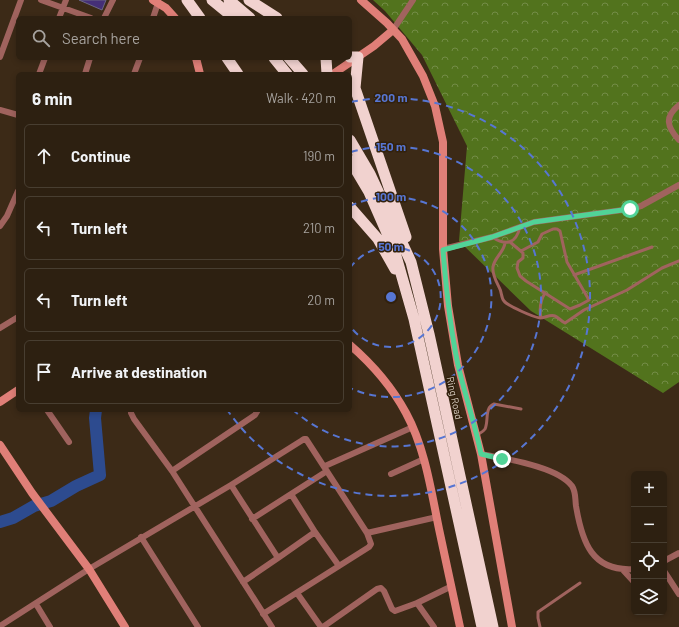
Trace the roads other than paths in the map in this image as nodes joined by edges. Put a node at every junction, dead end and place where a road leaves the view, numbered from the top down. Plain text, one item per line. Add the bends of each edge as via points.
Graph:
1 (21, 0) edge
2 (41, 0) edge
3 (66, 0) edge
4 (113, 0) edge
5 (187, 0) edge
6 (212, 0) edge
7 (229, 0) edge
8 (249, 0) edge
9 (361, 0) edge
10 (412, 0) edge
11 (156, 1) edge
12 (63, 8) junction
13 (60, 16) edge
14 (85, 16) edge
15 (105, 16) edge
16 (153, 16) edge
17 (173, 16) edge
18 (199, 16) edge
19 (232, 16) edge
20 (248, 16) edge
21 (275, 16) edge
22 (394, 30) junction
23 (0, 57) edge
24 (354, 57) edge
25 (44, 60) edge
26 (89, 60) edge
27 (139, 60) edge
28 (196, 60) edge
29 (228, 60) edge
30 (276, 60) edge
31 (291, 60) edge
32 (326, 60) edge
33 (350, 60) edge
34 (40, 72) edge
35 (86, 72) edge
36 (135, 72) edge
37 (200, 72) edge
38 (237, 72) edge
39 (286, 72) edge
40 (301, 72) edge
41 (327, 72) edge
42 (335, 72) edge
43 (353, 86) edge
44 (679, 105) edge
45 (0, 110) edge
46 (16, 114) edge
47 (679, 140) edge
48 (352, 143) edge
49 (352, 163) edge
50 (679, 185) edge
51 (16, 196) edge
52 (352, 208) edge
53 (0, 226) edge
54 (520, 227) junction
55 (492, 237) junction
56 (510, 242) junction
57 (505, 243) junction
58 (652, 247) dead end
59 (443, 250) junction
60 (521, 251) junction
61 (679, 261) edge
62 (410, 262) junction
63 (574, 275) junction
64 (545, 293) junction
65 (406, 294) junction
66 (589, 300) junction
67 (592, 306) junction
68 (16, 318) edge
69 (541, 318) junction
70 (0, 328) edge
71 (352, 347) edge
72 (16, 391) edge
73 (0, 402) edge
74 (521, 409) dead end
75 (48, 412) edge
76 (131, 412) edge
77 (257, 412) edge
78 (413, 428) junction
79 (477, 435) junction
80 (69, 442) dead end
81 (0, 445) edge
82 (481, 454) junction
83 (424, 459) junction
84 (326, 469) junction
85 (172, 471) junction
86 (391, 474) dead end
87 (231, 485) junction
88 (291, 494) junction
89 (195, 506) junction
90 (437, 517) junction
91 (252, 519) junction
92 (315, 532) junction
93 (367, 533) junction
94 (141, 537) junction
95 (679, 553) edge
96 (278, 558) junction
97 (667, 559) edge
98 (339, 566) junction
99 (89, 569) junction
100 (623, 570) junction
101 (631, 570) edge
102 (667, 576) edge
103 (631, 579) edge
104 (243, 582) junction
105 (580, 583) dead end
106 (452, 586) junction
107 (297, 593) junction
108 (679, 594) edge
109 (417, 603) junction
110 (36, 604) junction
111 (263, 614) junction
112 (0, 626) edge
113 (50, 627) edge
114 (125, 627) edge
115 (198, 627) edge
116 (272, 627) edge
117 (322, 627) edge
118 (434, 627) edge
119 (460, 627) edge
120 (482, 627) edge
121 (493, 627) edge
122 (512, 627) edge
123 (540, 627) edge

1 - 23 street
2 - 12 street
3 - 12 street
4 - 15 street
5 - 18 highway
6 - 19 highway
7 - 20 highway
8 - 21 highway
9 - 22 street
10 - 22 street
11 - 16 street
11 - 17 street
12 - 13 street
12 - 14 street
22 - 24 street
22 - 59 street via 402,39 426,82 436,106 443,142
24 - 43 highway
25 - 34 street
26 - 35 street
27 - 36 street
28 - 37 street
29 - 38 highway
30 - 39 highway
31 - 40 highway
32 - 41 highway
33 - 42 street
43 - 62 highway via 408,243
44 - 47 street via 672,110 669,126
45 - 46 street
48 - 62 highway, Ring Road via 370,174
49 - 65 highway via 369,192 394,249
50 - 54 street via 636,208 544,220
51 - 53 street
52 - 65 highway via 378,239
54 - 55 street
54 - 56 lane via 518,235
55 - 57 lane
55 - 59 street
56 - 57 lane
56 - 60 lane
57 - 69 lane via 493,266 501,298 516,308
58 - 63 lane
59 - 79 street via 446,292 458,365
60 - 63 lane via 538,242 542,234 557,228 560,231 567,262
60 - 64 lane via 523,256 517,265 520,276
61 - 67 lane via 649,275 614,297
62 - 121 highway, Ring Road via 429,334
63 - 66 lane
64 - 66 lane via 570,309
64 - 69 lane via 541,300
65 - 120 highway via 414,319
66 - 67 lane
67 - 69 lane via 564,323 551,315
68 - 70 street
71 - 78 street via 377,371 392,391
72 - 73 street
74 - 79 lane via 491,405 486,426
75 - 80 street
76 - 85 street
77 - 85 street
78 - 83 street
78 - 84 street
79 - 82 street
81 - 99 street
82 - 100 street via 548,470 571,485 575,491 579,522 585,542 601,562
82 - 122 street
83 - 86 street
83 - 90 street
84 - 87 street via 309,442 304,439
84 - 88 street
84 - 93 street
85 - 89 street
87 - 89 street
87 - 91 street
88 - 91 street
88 - 92 street
89 - 94 street
89 - 104 street
90 - 93 street
90 - 106 street
91 - 96 street
92 - 96 street
92 - 98 street
93 - 98 street via 371,544 369,547
94 - 99 street
94 - 115 street
95 - 97 street
96 - 104 street
98 - 107 street
99 - 110 street
99 - 114 street
100 - 101 street
100 - 103 street
102 - 108 street
104 - 111 street
105 - 123 lane via 538,612
106 - 109 street
106 - 119 street
107 - 111 street
107 - 117 street
109 - 117 street via 395,611 381,588
109 - 118 street
110 - 112 street
110 - 113 street
111 - 116 street

